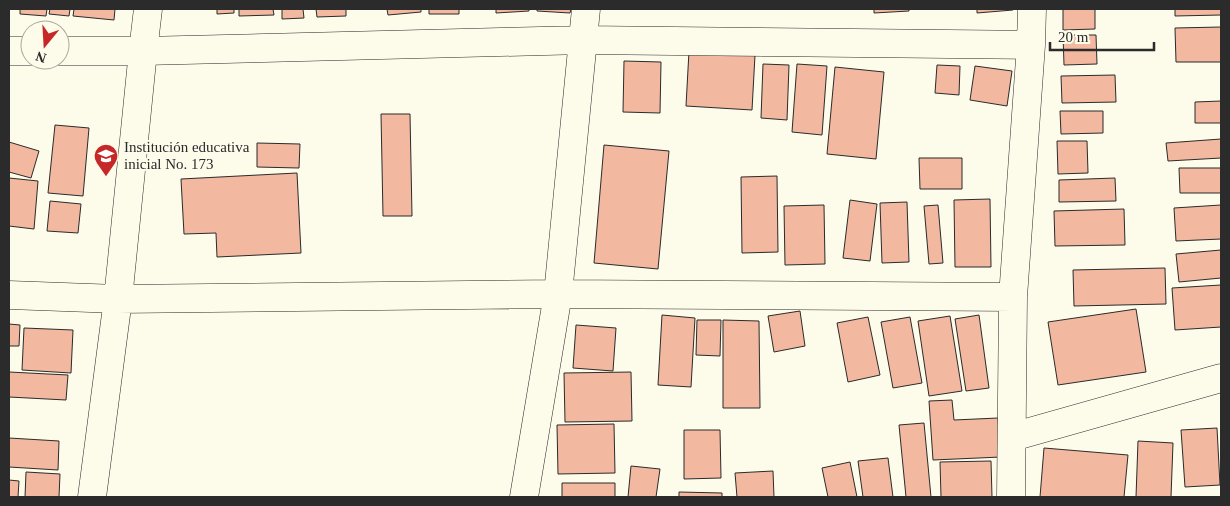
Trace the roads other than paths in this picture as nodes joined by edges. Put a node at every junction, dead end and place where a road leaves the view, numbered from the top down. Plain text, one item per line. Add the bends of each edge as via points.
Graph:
1 (148, 9) edge
2 (586, 9) edge
3 (1032, 9) edge
4 (583, 40) junction
5 (1031, 46) junction
6 (70, 51) edge
7 (143, 51) junction
8 (558, 294) junction
9 (9, 295) edge
10 (1012, 297) junction
11 (118, 299) junction
12 (1221, 378) edge
13 (1012, 437) junction
14 (92, 497) edge
15 (524, 497) edge
16 (1012, 497) edge

1 - 7 street
2 - 4 street
3 - 5 street
4 - 5 street
4 - 7 street
4 - 8 street
5 - 10 street
6 - 7 street
7 - 11 street
8 - 10 street
8 - 11 street
8 - 15 street
9 - 11 street
10 - 13 street
11 - 14 street
12 - 13 street
13 - 16 street

